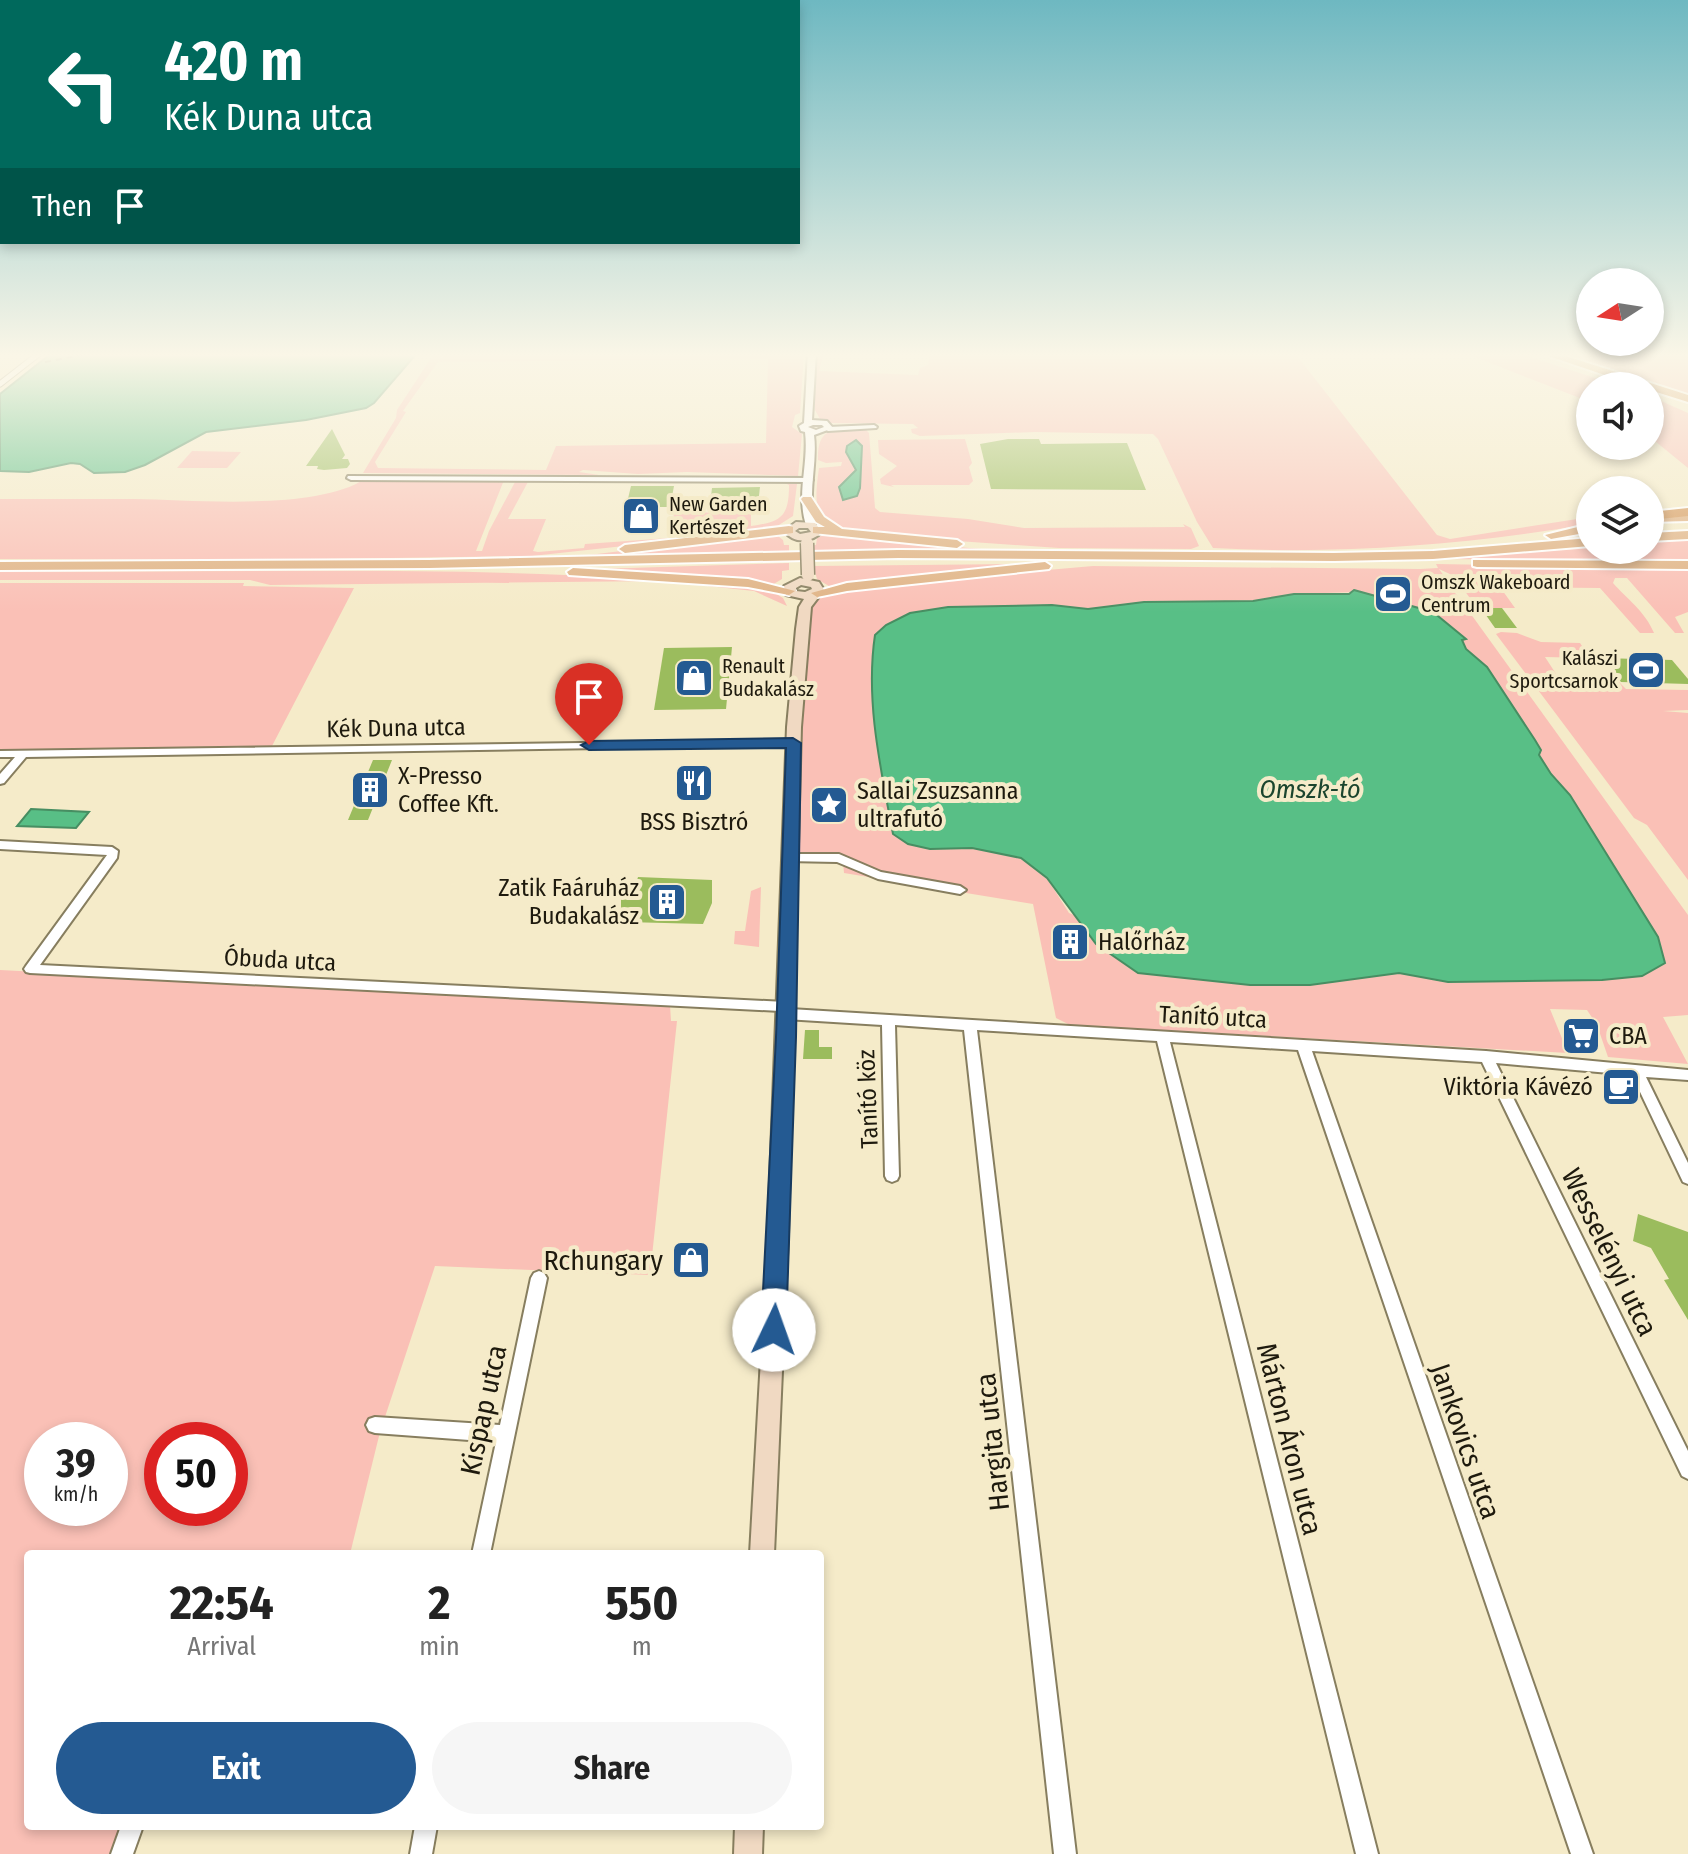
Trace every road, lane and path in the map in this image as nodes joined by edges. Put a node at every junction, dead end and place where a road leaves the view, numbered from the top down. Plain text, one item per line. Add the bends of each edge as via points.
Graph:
1 (810, 439) edge
2 (819, 439) edge
3 (812, 454) junction
4 (351, 478) dead end
5 (809, 480) junction
6 (807, 499) junction
7 (1688, 514) edge
8 (1664, 516) edge
9 (1576, 530) edge
10 (803, 534) junction
11 (1688, 535) edge
12 (862, 536) junction
13 (1664, 536) edge
14 (1576, 543) edge
15 (1374, 556) junction
16 (1116, 557) junction
17 (1334, 557) junction
18 (501, 565) junction
19 (1688, 565) edge
20 (0, 568) edge
21 (803, 586) junction
22 (793, 743) junction
23 (0, 754) edge
24 (23, 754) junction
25 (0, 781) edge
26 (0, 845) edge
27 (790, 858) junction
28 (960, 890) dead end
29 (785, 1016) junction
30 (888, 1021) junction
31 (970, 1025) junction
32 (1162, 1036) junction
33 (1303, 1044) junction
34 (1486, 1056) junction
35 (1637, 1071) junction
36 (1688, 1075) edge
37 (892, 1176) dead end
38 (1688, 1178) edge
39 (539, 1278) dead end
40 (375, 1425) dead end
41 (506, 1434) junction
42 (1688, 1470) edge
43 (482, 1550) edge
44 (762, 1550) edge
45 (131, 1830) edge
46 (425, 1830) edge
47 (749, 1830) edge
48 (122, 1854) edge
49 (421, 1854) edge
50 (748, 1854) edge
51 (1065, 1854) edge
52 (1367, 1854) edge
53 (1582, 1854) edge

1 - 3 street
2 - 3 street
3 - 5 street
4 - 5 street
5 - 6 street
6 - 10 street
6 - 10 street
6 - 12 main road via 820,519
7 - 8 highway
9 - 15 main road
10 - 12 main road
10 - 18 main road
10 - 21 main road
11 - 13 main road
12 - 16 main road
14 - 15 main road
15 - 17 main road
16 - 17 main road
16 - 18 main road
16 - 21 main road via 847,587
17 - 19 main road
18 - 20 main road
18 - 21 main road
21 - 22 main road via 806,603
22 - 24 street, Kék Duna utca
22 - 27 main road
23 - 24 street, Kék Duna utca
24 - 25 street
26 - 29 street, Óbuda utca via 113,855 30,969
27 - 28 street via 839,858 878,875
27 - 29 main road
29 - 30 street, Tanító utca
29 - 44 main road
30 - 31 street, Tanító utca
30 - 37 street, Tanító köz
31 - 32 street, Tanító utca
31 - 51 street, Hargita utca
32 - 33 street, Tanító utca
32 - 52 street, Márton Áron utca
33 - 34 street, Tanító utca
33 - 53 street, Jankovics utca
34 - 35 street, Tanító utca
34 - 42 street, Wesselényi utca
35 - 36 street, Tanító utca
35 - 38 street
39 - 41 street, Kispap utca
40 - 41 street
41 - 43 street, Kispap utca
45 - 48 street
46 - 49 street
47 - 50 main road

